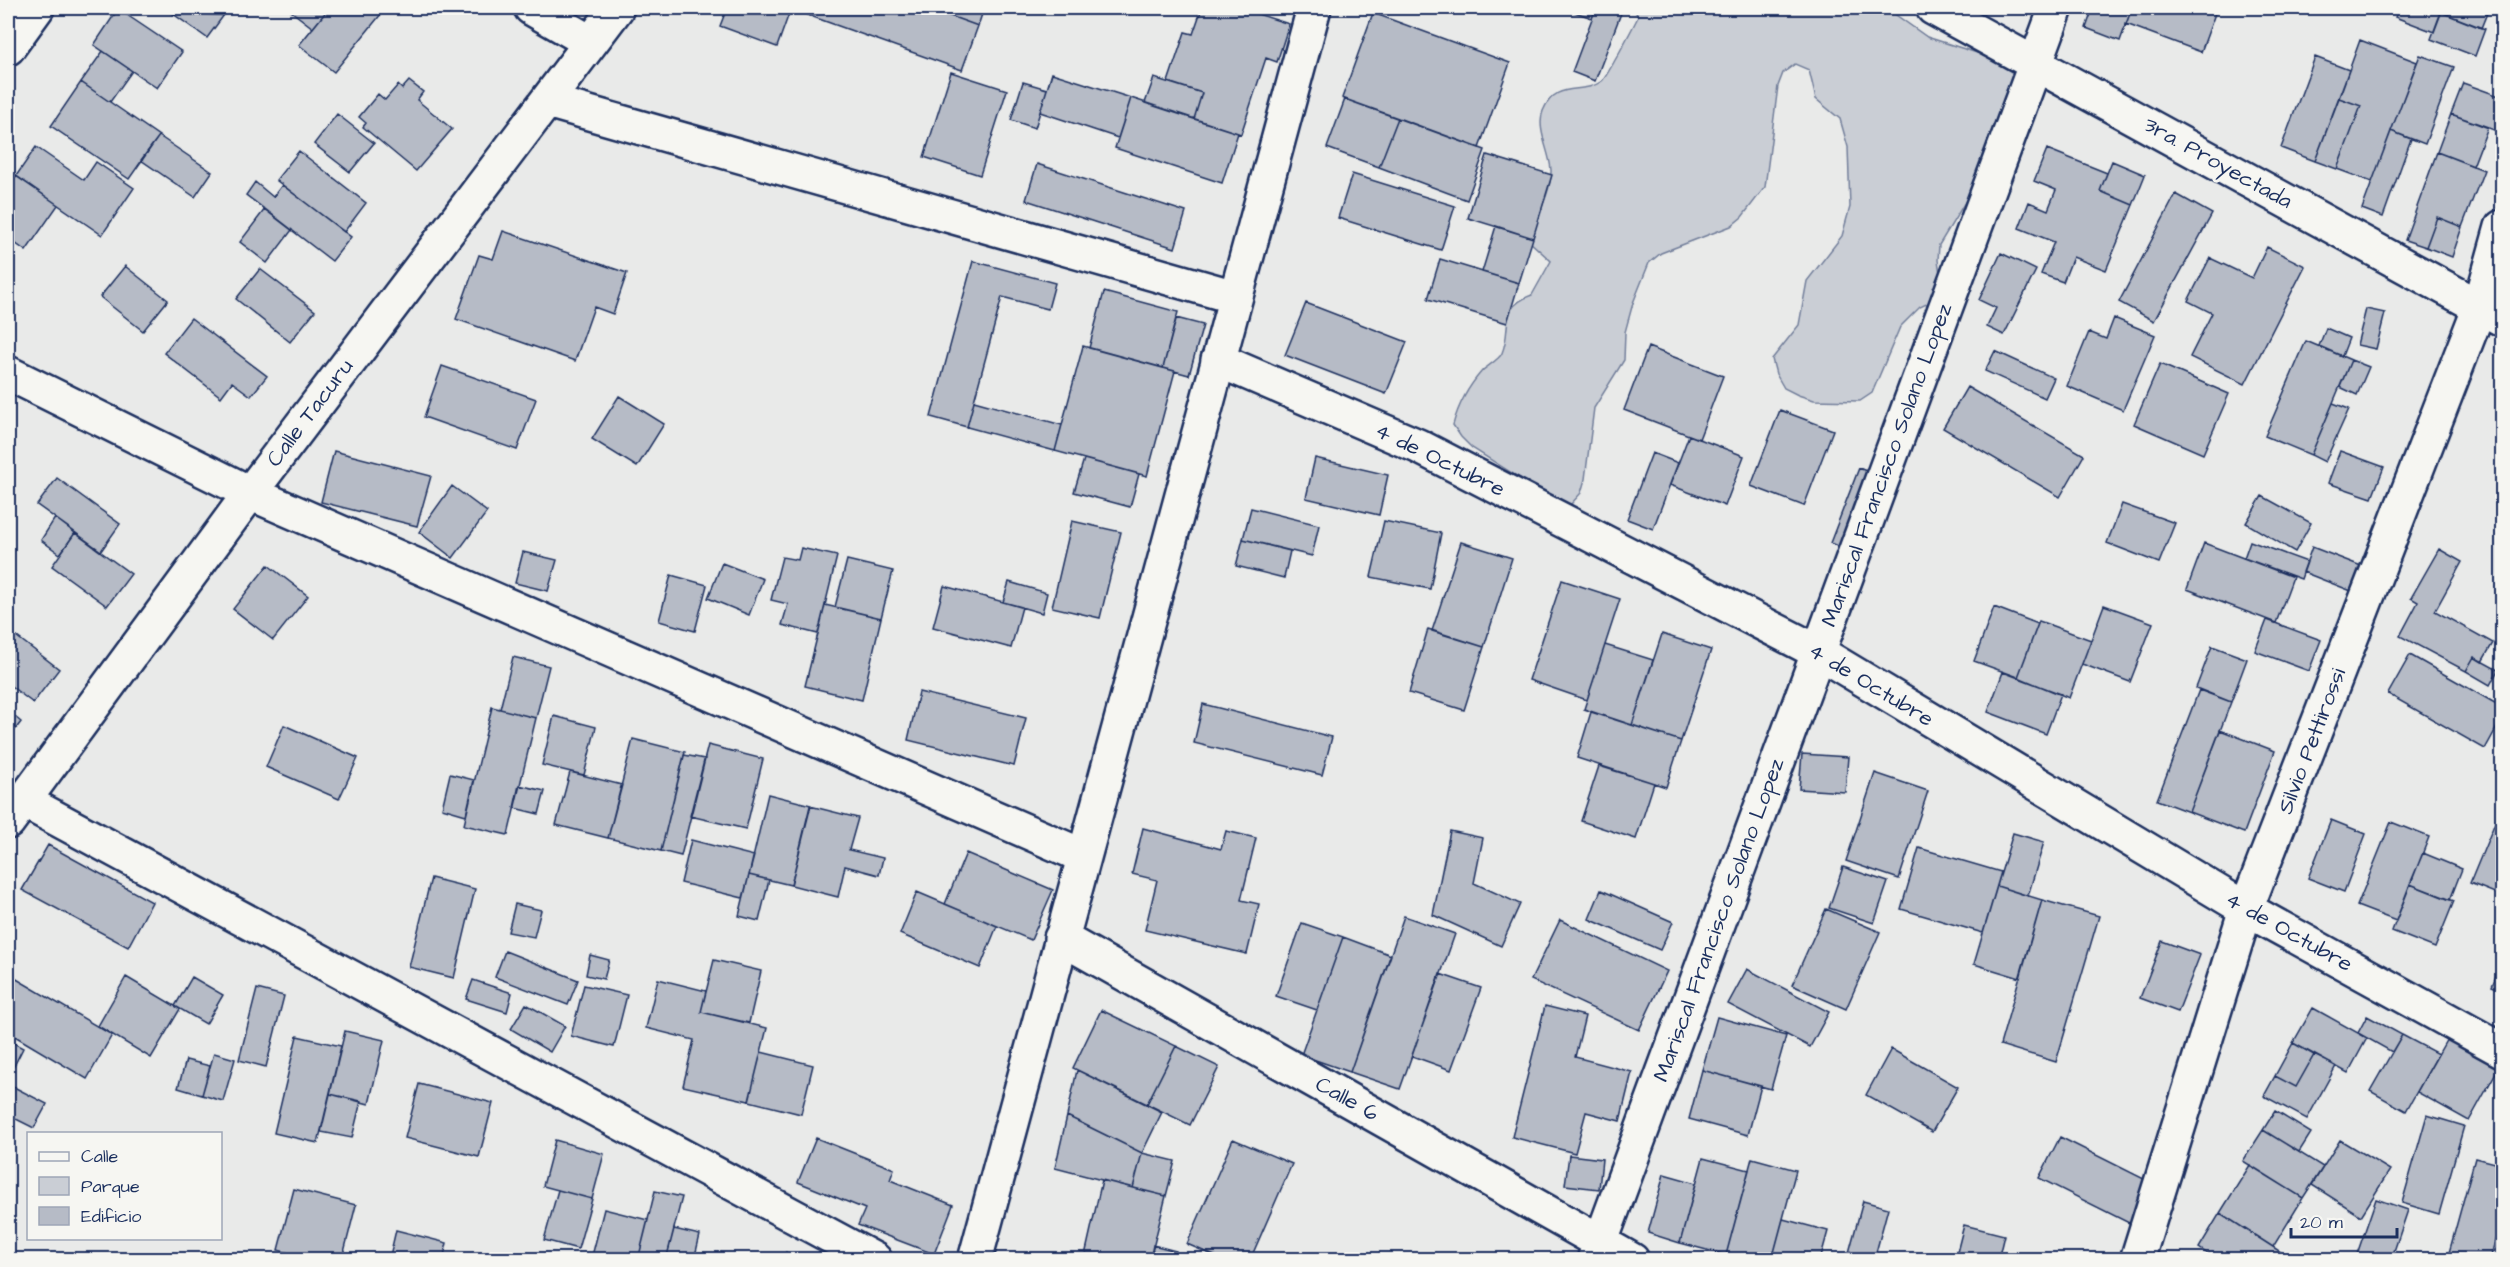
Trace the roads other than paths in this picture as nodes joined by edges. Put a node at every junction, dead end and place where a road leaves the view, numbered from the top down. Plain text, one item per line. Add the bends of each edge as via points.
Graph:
1 (37, 8) edge
2 (531, 8) edge
3 (617, 8) edge
4 (1314, 8) edge
5 (1933, 8) edge
6 (2056, 8) edge
7 (590, 42) junction
8 (8, 48) edge
9 (2036, 63) junction
10 (547, 101) junction
11 (2502, 227) edge
12 (1235, 297) junction
13 (2491, 313) edge
14 (1218, 360) junction
15 (8, 373) edge
16 (250, 493) junction
17 (1818, 652) junction
18 (16, 811) edge
19 (1083, 856) junction
20 (2246, 909) junction
21 (1061, 938) junction
22 (2502, 1050) edge
23 (1597, 1250) edge
24 (875, 1260) edge
25 (975, 1260) edge
26 (1632, 1260) edge
27 (2137, 1260) edge

1 - 8 street
2 - 7 street
3 - 7 street, Calle Tacuru
4 - 12 street
5 - 9 street, 3ra. Proyectada
6 - 9 street, Mariscal Francisco Solano Lopez
7 - 10 street, Calle Tacuru
9 - 13 street, 3ra. Proyectada
9 - 17 street, Mariscal Francisco Solano Lopez
10 - 12 street
10 - 16 street, Calle Tacuru
11 - 13 street, Silvio Pettirossi
12 - 14 street
13 - 20 street, Silvio Pettirossi
14 - 17 street, 4 de Octubre via 1418,446
14 - 19 street
15 - 16 street
16 - 18 street, Calle Tacuru
16 - 19 street
17 - 20 street, 4 de Octubre
17 - 23 street, Mariscal Francisco Solano Lopez
18 - 24 street
19 - 21 street
20 - 22 street, 4 de Octubre
20 - 27 street, Silvio Pettirossi
21 - 23 street, Calle 6
21 - 25 street
23 - 26 street, Calle 6

